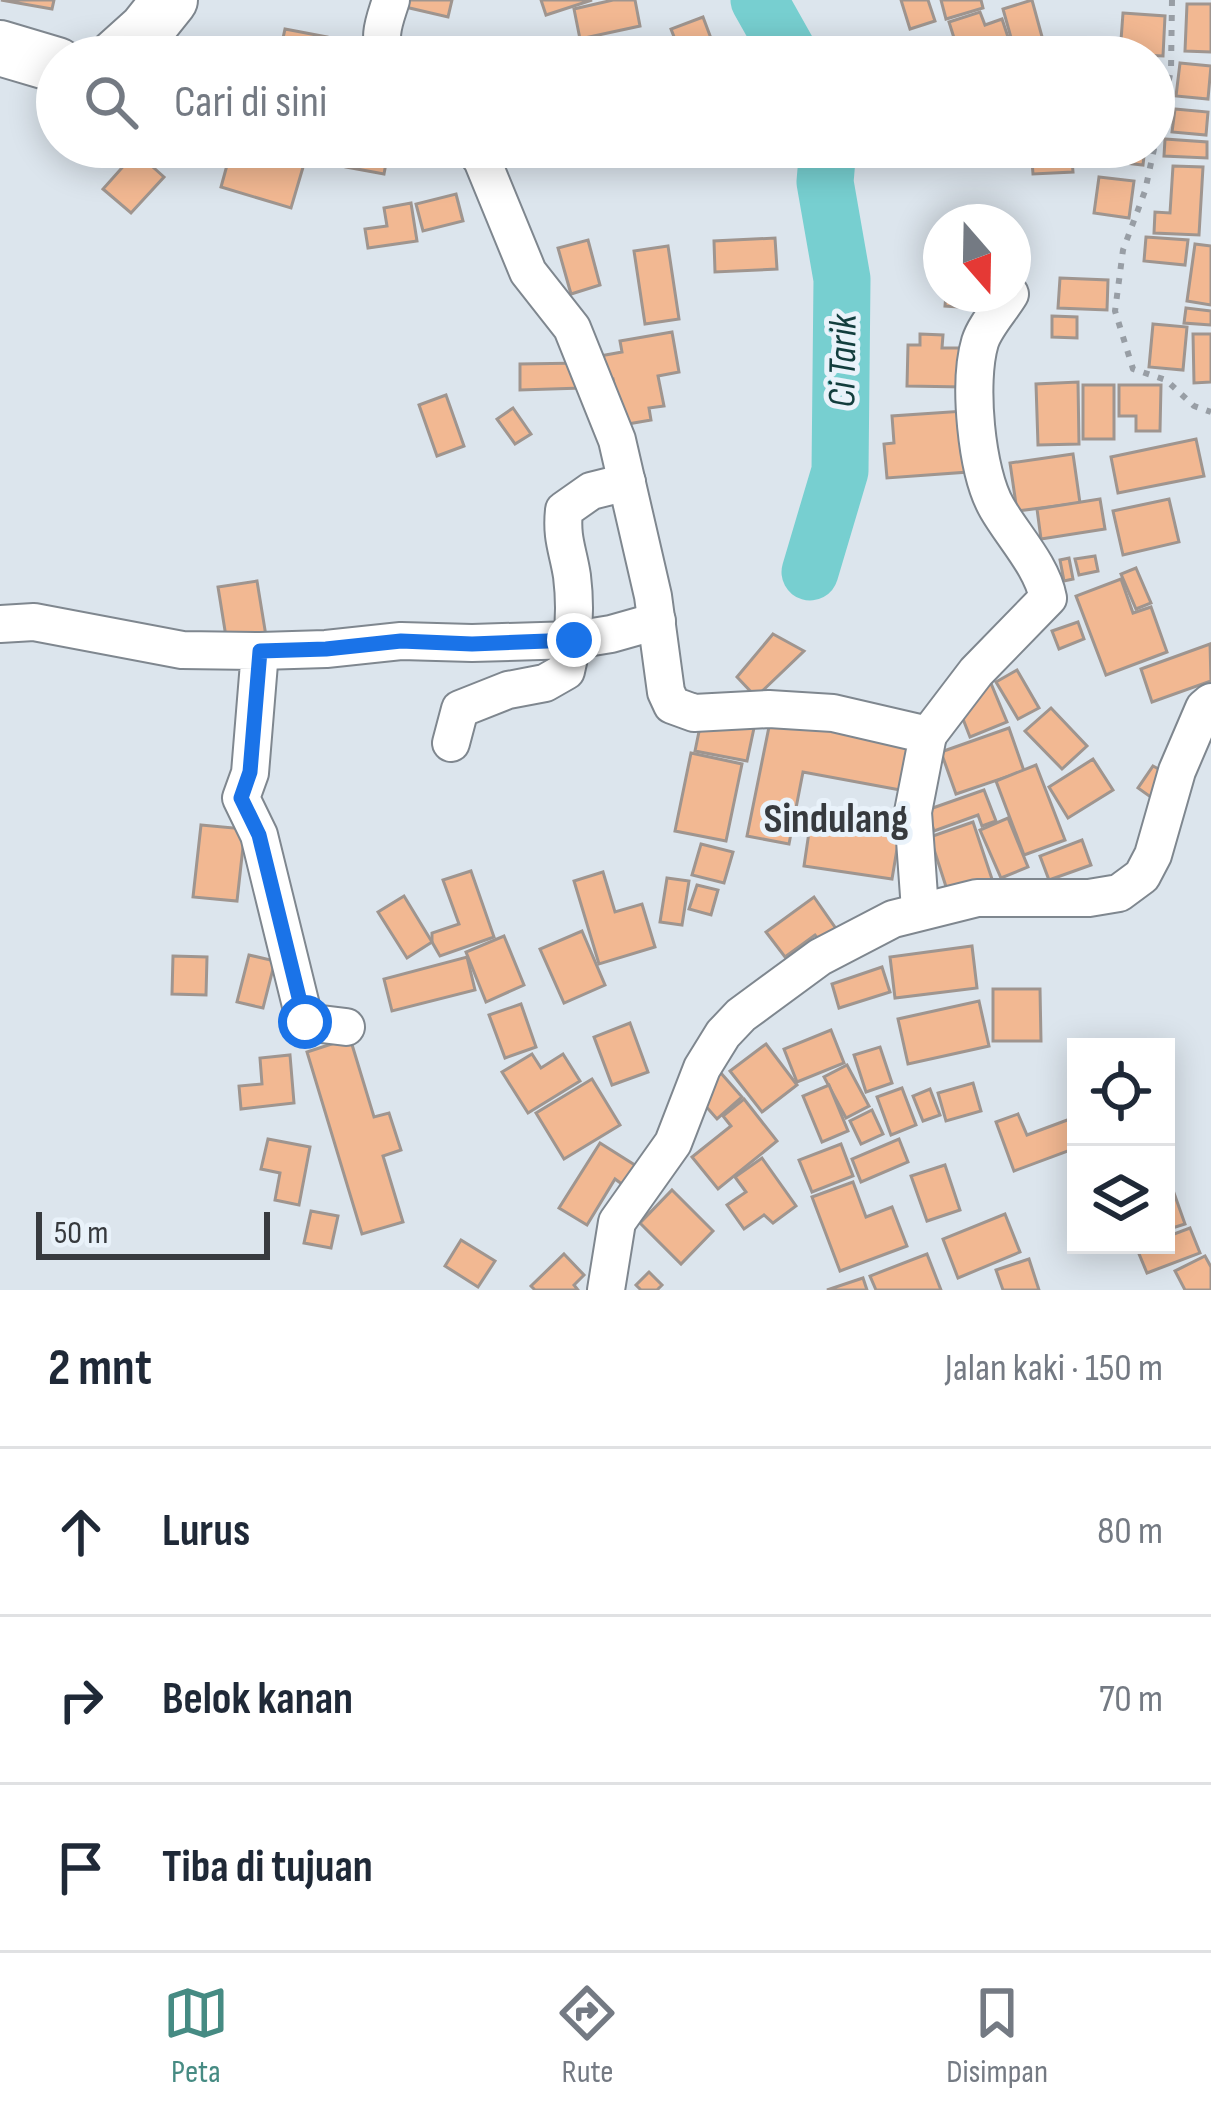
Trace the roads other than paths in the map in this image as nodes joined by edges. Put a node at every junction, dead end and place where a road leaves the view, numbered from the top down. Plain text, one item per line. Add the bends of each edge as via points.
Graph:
1 (170, 0) edge
2 (391, 0) edge
3 (139, 36) edge
4 (382, 36) edge
5 (0, 48) edge
6 (36, 59) edge
7 (485, 168) edge
8 (999, 312) edge
9 (627, 482) junction
10 (657, 621) junction
11 (0, 624) edge
12 (574, 640) junction
13 (260, 651) junction
14 (1211, 702) edge
15 (928, 735) junction
16 (451, 743) dead end
17 (920, 910) junction
18 (346, 1027) dead end
19 (606, 1290) edge

1 - 3 street
2 - 4 street
5 - 6 street
7 - 9 street via 527,272 572,328
8 - 15 street via 981,340 979,450 986,486 1048,598
9 - 10 street
9 - 12 street via 591,491 563,510
10 - 12 street
10 - 15 street via 666,692 683,709 833,713
11 - 13 street via 34,622 182,650
12 - 13 street
12 - 16 street via 566,671 460,709
13 - 18 street via 241,798 259,835 305,1022
14 - 17 street via 1177,771 1153,855 1119,893 977,898
15 - 17 street via 914,812
17 - 19 street via 820,957 723,1034 674,1143 617,1222

